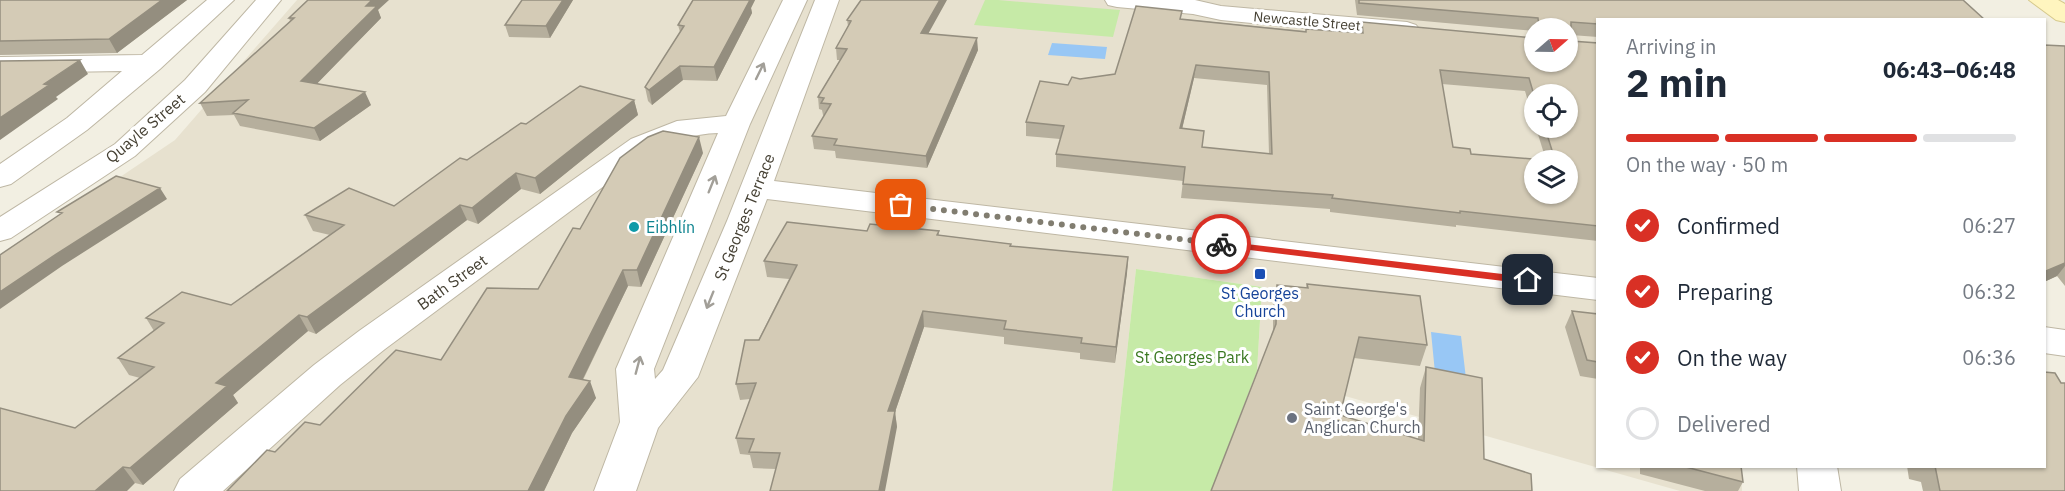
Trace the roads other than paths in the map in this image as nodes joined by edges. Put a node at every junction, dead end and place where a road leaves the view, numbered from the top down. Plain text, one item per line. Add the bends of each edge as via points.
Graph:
1 (222, 0) edge
2 (269, 0) edge
3 (795, 0) edge
4 (827, 0) edge
5 (1117, 0) edge
6 (2041, 0) edge
7 (2065, 15) edge
8 (1434, 32) edge
9 (151, 63) junction
10 (0, 65) edge
11 (736, 124) junction
12 (0, 178) edge
13 (756, 188) junction
14 (0, 231) edge
15 (1596, 289) edge
16 (2046, 340) edge
17 (2065, 343) edge
18 (640, 422) junction
19 (1816, 468) edge
20 (195, 491) edge
21 (615, 491) edge
22 (1820, 491) edge

1 - 9 street
2 - 14 street, Quayle Street via 195,86 125,150
11 -> 3 street, St Georges Terrace
4 - 13 street, St Georges Terrace
5 - 8 street, Newcastle Street via 1193,7 1221,14
6 - 7 street
9 - 10 street
9 - 12 street via 77,124
18 -> 11 street, St Georges Terrace via 635,369
11 - 20 street, Bath Street via 698,124 673,129 641,145 372,340
13 - 15 street
13 -> 18 street, St Georges Terrace via 679,377
16 - 17 street
18 - 21 street, St Georges Terrace
19 - 22 street

